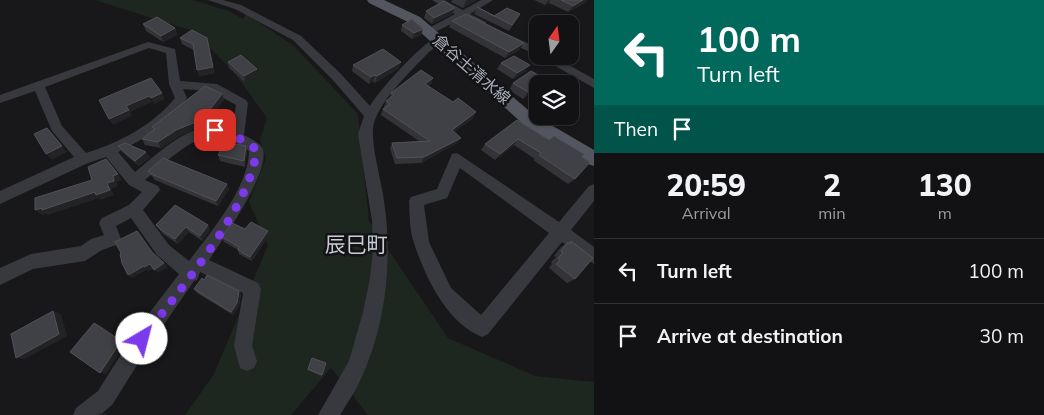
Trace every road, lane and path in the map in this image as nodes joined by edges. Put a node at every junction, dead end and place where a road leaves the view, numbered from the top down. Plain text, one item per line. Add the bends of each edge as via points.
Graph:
1 (213, 0) edge
2 (373, 0) edge
3 (437, 0) edge
4 (488, 0) edge
5 (463, 14) junction
6 (433, 36) junction
7 (529, 49) edge
8 (559, 65) edge
9 (175, 84) junction
10 (594, 84) edge
11 (38, 85) junction
12 (0, 99) edge
13 (370, 116) junction
14 (237, 137) junction
15 (109, 150) junction
16 (83, 159) junction
17 (594, 159) edge
18 (134, 182) junction
19 (594, 190) edge
20 (0, 198) edge
21 (134, 210) junction
22 (560, 231) junction
23 (594, 256) edge
24 (195, 268) junction
25 (0, 277) edge
26 (246, 361) dead end
27 (84, 415) edge
28 (328, 415) edge

1 - 13 street via 238,7 297,38 336,76
2 - 6 main road, 倉谷土清水線 via 408,16
3 - 5 street
4 - 5 street
5 - 6 street
5 - 7 street
6 - 13 street
6 - 17 main road, 倉谷土清水線 via 528,119
8 - 10 street
9 - 11 street via 171,51 148,45
9 - 14 street via 213,87 242,103
9 - 15 street via 181,98 172,111 129,141
11 - 12 street
11 - 16 street via 57,128
13 - 28 street via 365,134 382,252 377,287 354,373
14 - 18 street via 215,130 195,136
14 - 24 street via 256,149 256,163 232,215
15 - 16 street
15 - 18 street
16 - 20 street
18 - 21 street via 153,190
19 - 22 street
21 - 24 street via 163,250
21 - 25 street via 107,222 112,240 97,244 85,253 31,262
22 - 22 street via 482,328 445,294 421,242 416,201 442,194 457,158
22 - 23 street
24 - 26 street via 252,288 243,346
24 - 27 street via 142,339 105,398

